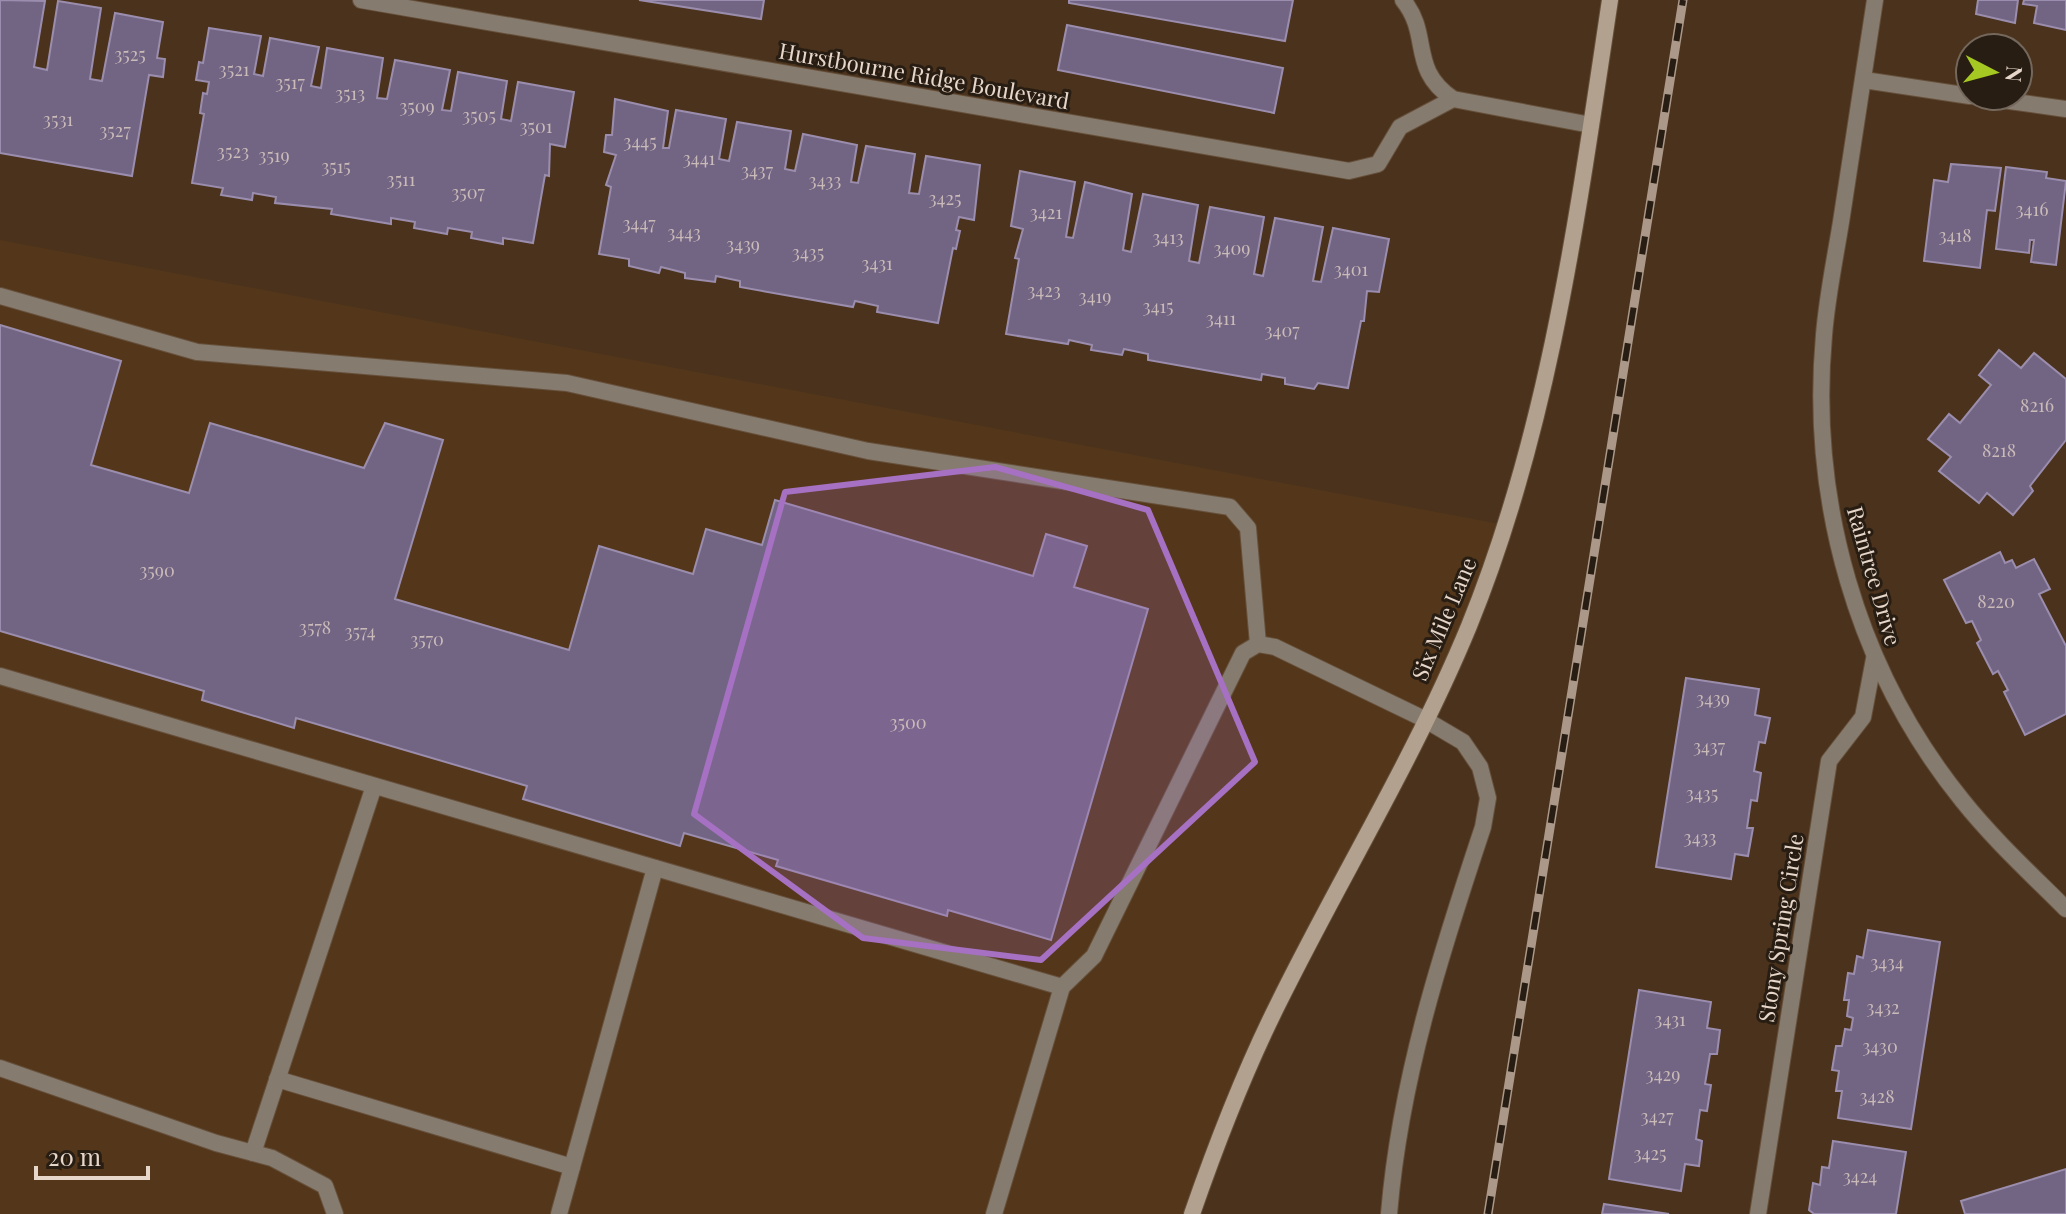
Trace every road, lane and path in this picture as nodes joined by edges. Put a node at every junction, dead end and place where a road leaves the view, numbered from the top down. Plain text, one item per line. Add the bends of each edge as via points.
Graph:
1 (361, 0) edge
2 (1403, 0) edge
3 (1610, 0) edge
4 (1875, 0) edge
5 (1864, 80) junction
6 (1954, 93) edge
7 (1453, 99) junction
8 (2034, 105) edge
9 (2066, 109) edge
10 (1591, 125) junction
11 (0, 296) edge
12 (1258, 644) junction
13 (1874, 659) junction
14 (0, 676) edge
15 (1424, 719) junction
16 (374, 786) junction
17 (655, 868) junction
18 (2066, 909) edge
19 (1062, 987) junction
20 (0, 1068) edge
21 (277, 1079) junction
22 (253, 1153) junction
23 (572, 1167) junction
24 (335, 1214) edge
25 (559, 1214) edge
26 (994, 1214) edge
27 (1192, 1214) edge
28 (1389, 1214) edge
29 (1758, 1214) edge

1 - 7 street, Hurstbourne Ridge Boulevard via 1349,171 1378,164 1400,127
2 - 7 street via 1417,25 1425,70
3 - 10 street, Six Mile Lane
4 - 5 street, Raintree Drive
5 - 6 street
5 - 13 street, Raintree Drive via 1824,334 1821,410 1827,492 1842,562
7 - 10 street
8 - 9 street
10 - 15 street, Six Mile Lane via 1551,350 1521,472 1468,629
11 - 12 street via 197,352 567,383 868,451 1230,507 1248,528
12 - 15 street via 1275,647
12 - 19 street via 1243,653 1094,956
13 - 18 street, Raintree Drive via 1916,735 1962,800
13 - 29 street, Stony Spring Circle via 1863,717 1829,761
14 - 16 street
15 - 27 street, Six Mile Lane via 1278,1004 1222,1126
15 - 28 street via 1463,742 1480,767 1488,798 1421,1027
16 - 17 street
16 - 21 street
17 - 19 street
17 - 23 street
19 - 26 street
20 - 22 street
21 - 22 street
21 - 23 street
22 - 24 street via 325,1186
23 - 25 street

